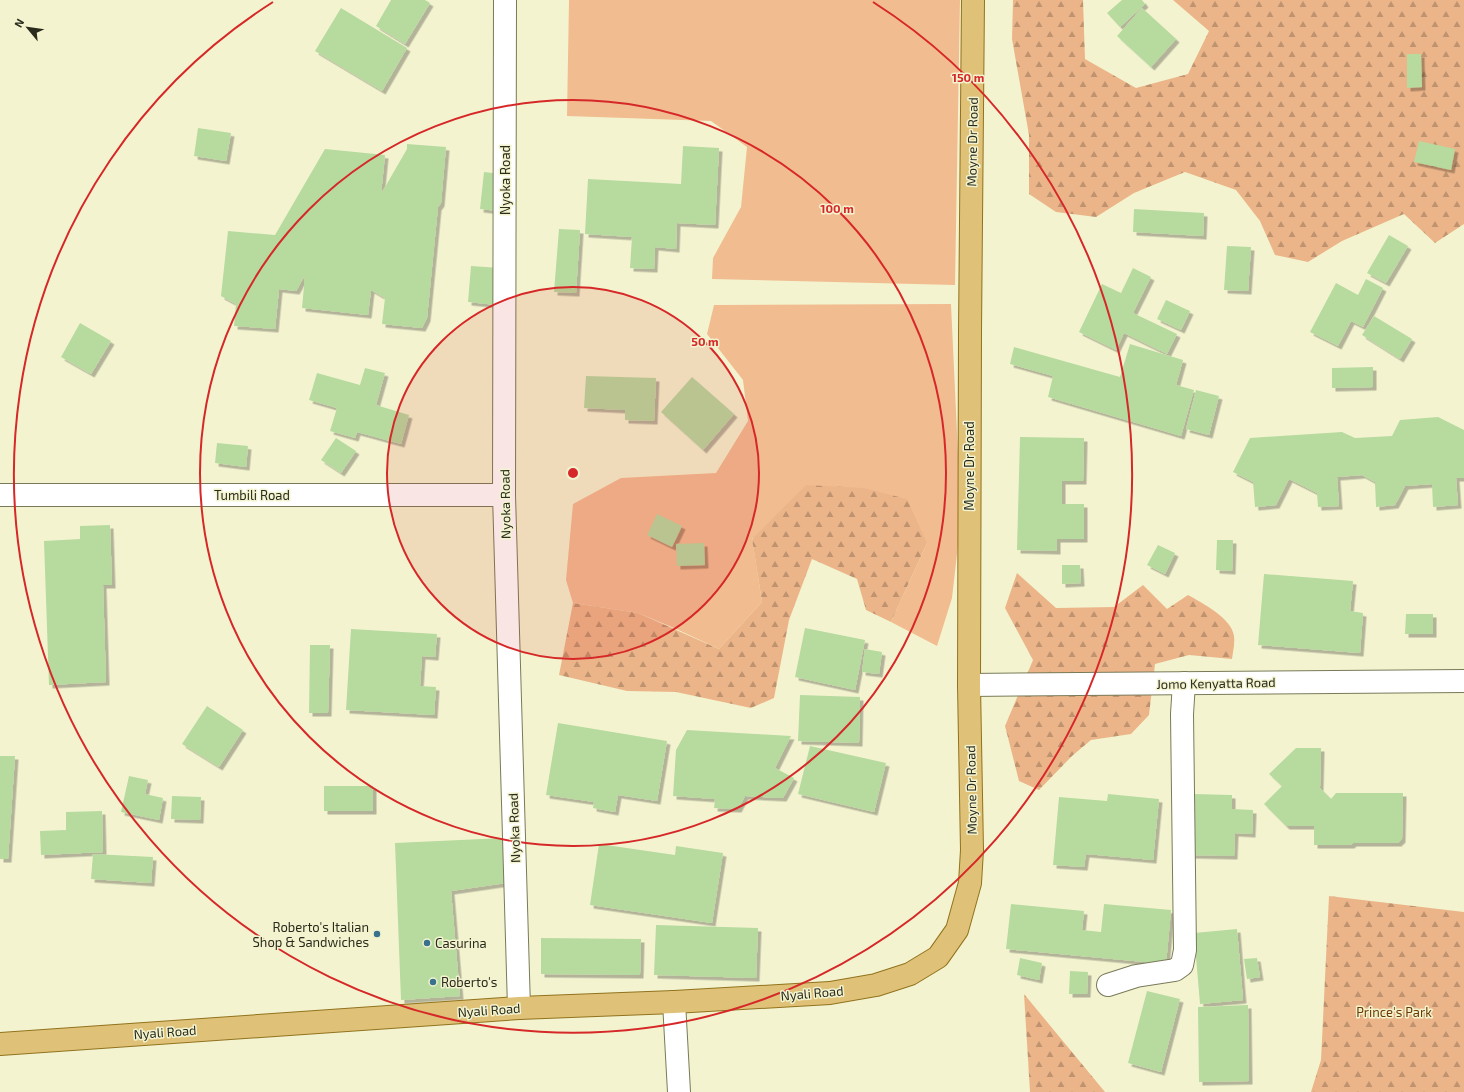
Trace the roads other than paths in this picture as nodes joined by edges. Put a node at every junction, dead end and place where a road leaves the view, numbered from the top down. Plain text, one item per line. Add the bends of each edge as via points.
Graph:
1 (505, 0) edge
2 (973, 0) edge
3 (0, 494) edge
4 (504, 495) junction
5 (1464, 680) edge
6 (1184, 683) junction
7 (969, 685) junction
8 (957, 930) joint
9 (1108, 986) dead end
10 (674, 1002) junction
11 (519, 1008) junction
12 (0, 1044) edge
13 (679, 1092) edge

1 - 4 street, Nyoka Road
2 - 7 main road, Moyne Dr Road
3 - 4 street, Tumbili Road
4 - 11 street, Nyoka Road
5 - 6 street, Jomo Kenyatta Road
6 - 7 street, Jomo Kenyatta Road
6 - 9 street via 1182,714 1186,950 1182,965 1175,970 1136,976
7 - 8 main road, Moyne Dr Road via 972,850 970,883
8 - 10 main road, Nyali Road via 938,957 910,974 876,985 830,993
10 - 11 main road, Nyali Road
10 - 13 street
11 - 12 main road, Nyali Road

